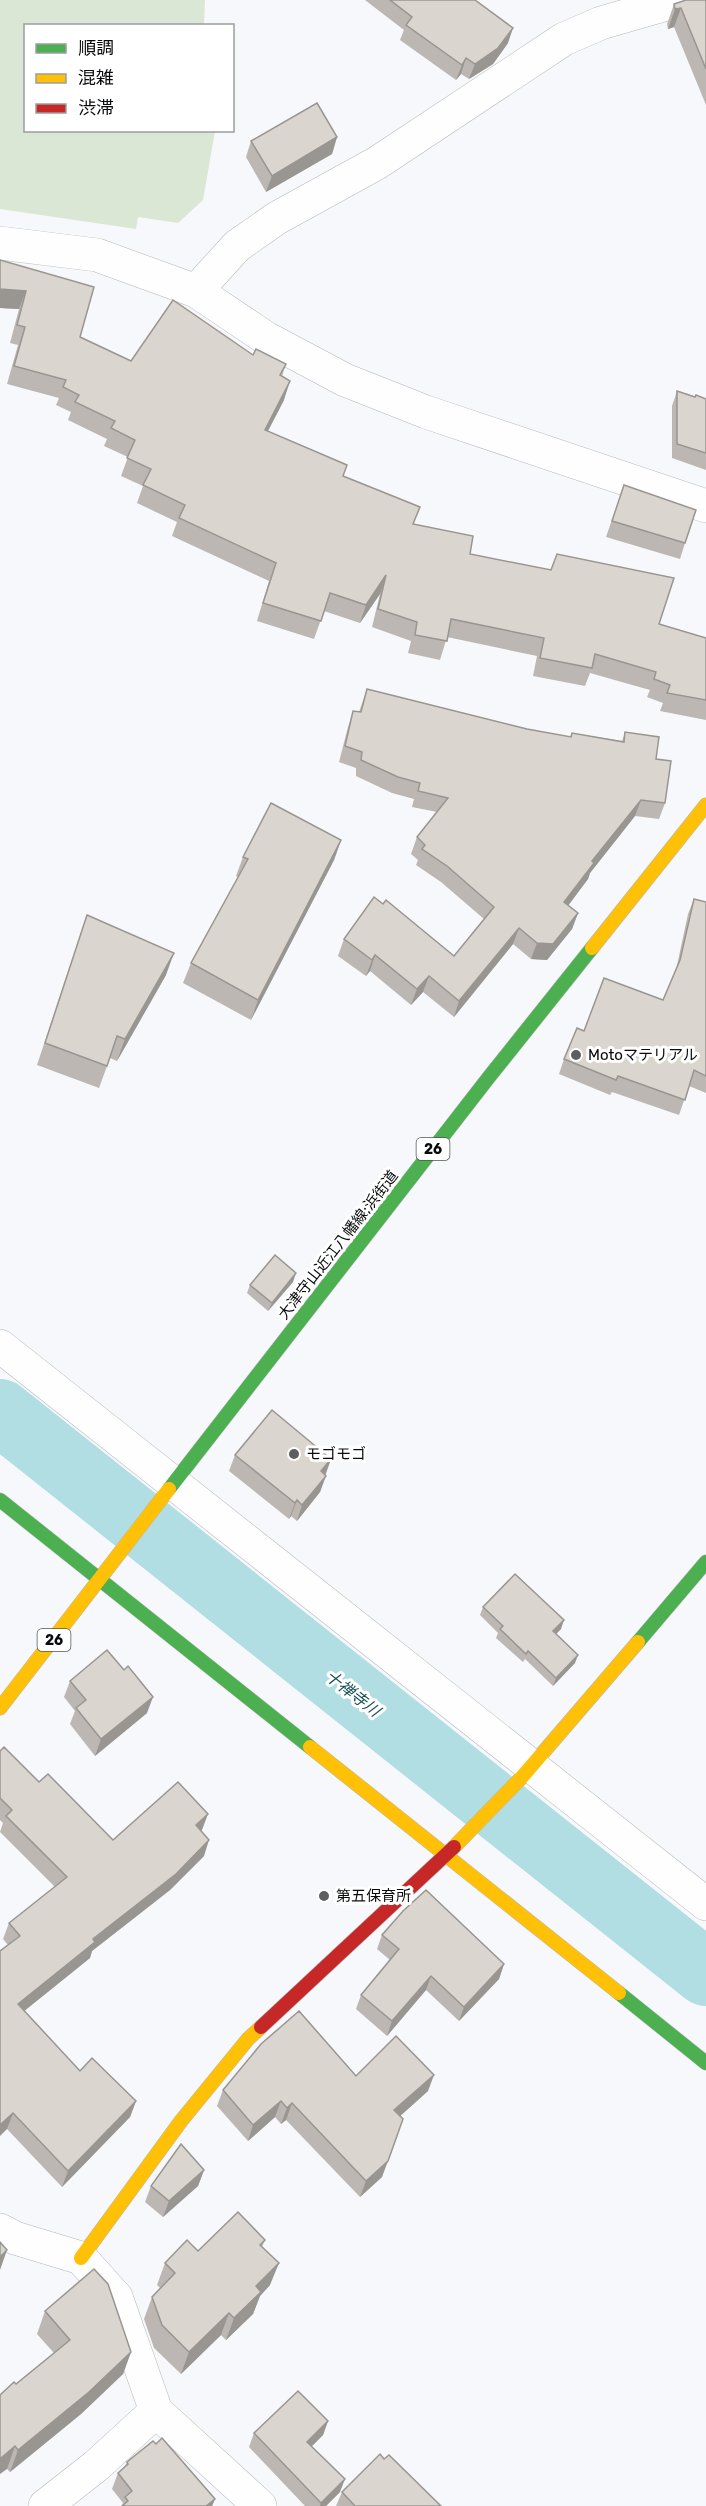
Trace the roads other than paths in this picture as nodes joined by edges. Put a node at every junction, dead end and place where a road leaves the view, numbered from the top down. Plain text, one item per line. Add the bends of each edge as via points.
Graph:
1 (681, 0) edge
2 (0, 243) edge
3 (196, 291) junction
4 (706, 506) edge
5 (706, 805) edge
6 (0, 1346) edge
7 (169, 1490) junction
8 (0, 1500) edge
9 (706, 1562) edge
10 (104, 1576) junction
11 (0, 1708) edge
12 (527, 1772) junction
13 (451, 1850) junction
14 (706, 1904) edge
15 (706, 2062) edge
16 (0, 2230) edge
17 (81, 2258) junction
18 (156, 2411) junction
19 (45, 2506) edge
20 (260, 2506) edge

1 - 3 street via 601,23 564,39 377,163 277,218 237,246
2 - 3 street via 97,255
3 - 4 street via 266,338 345,380 426,412
5 - 7 street, 大津守山近江八幡線;浜街道 / 26
6 - 7 street
7 - 10 street, 大津守山近江八幡線;浜街道 / 26
7 - 12 street
8 - 10 street
9 - 12 street
10 - 11 street, 大津守山近江八幡線;浜街道 / 26
10 - 13 street
12 - 13 street
12 - 14 street
13 - 15 street
13 - 17 street via 248,2039 181,2121
16 - 17 street
17 - 18 street via 116,2297
18 - 19 street
18 - 20 street

